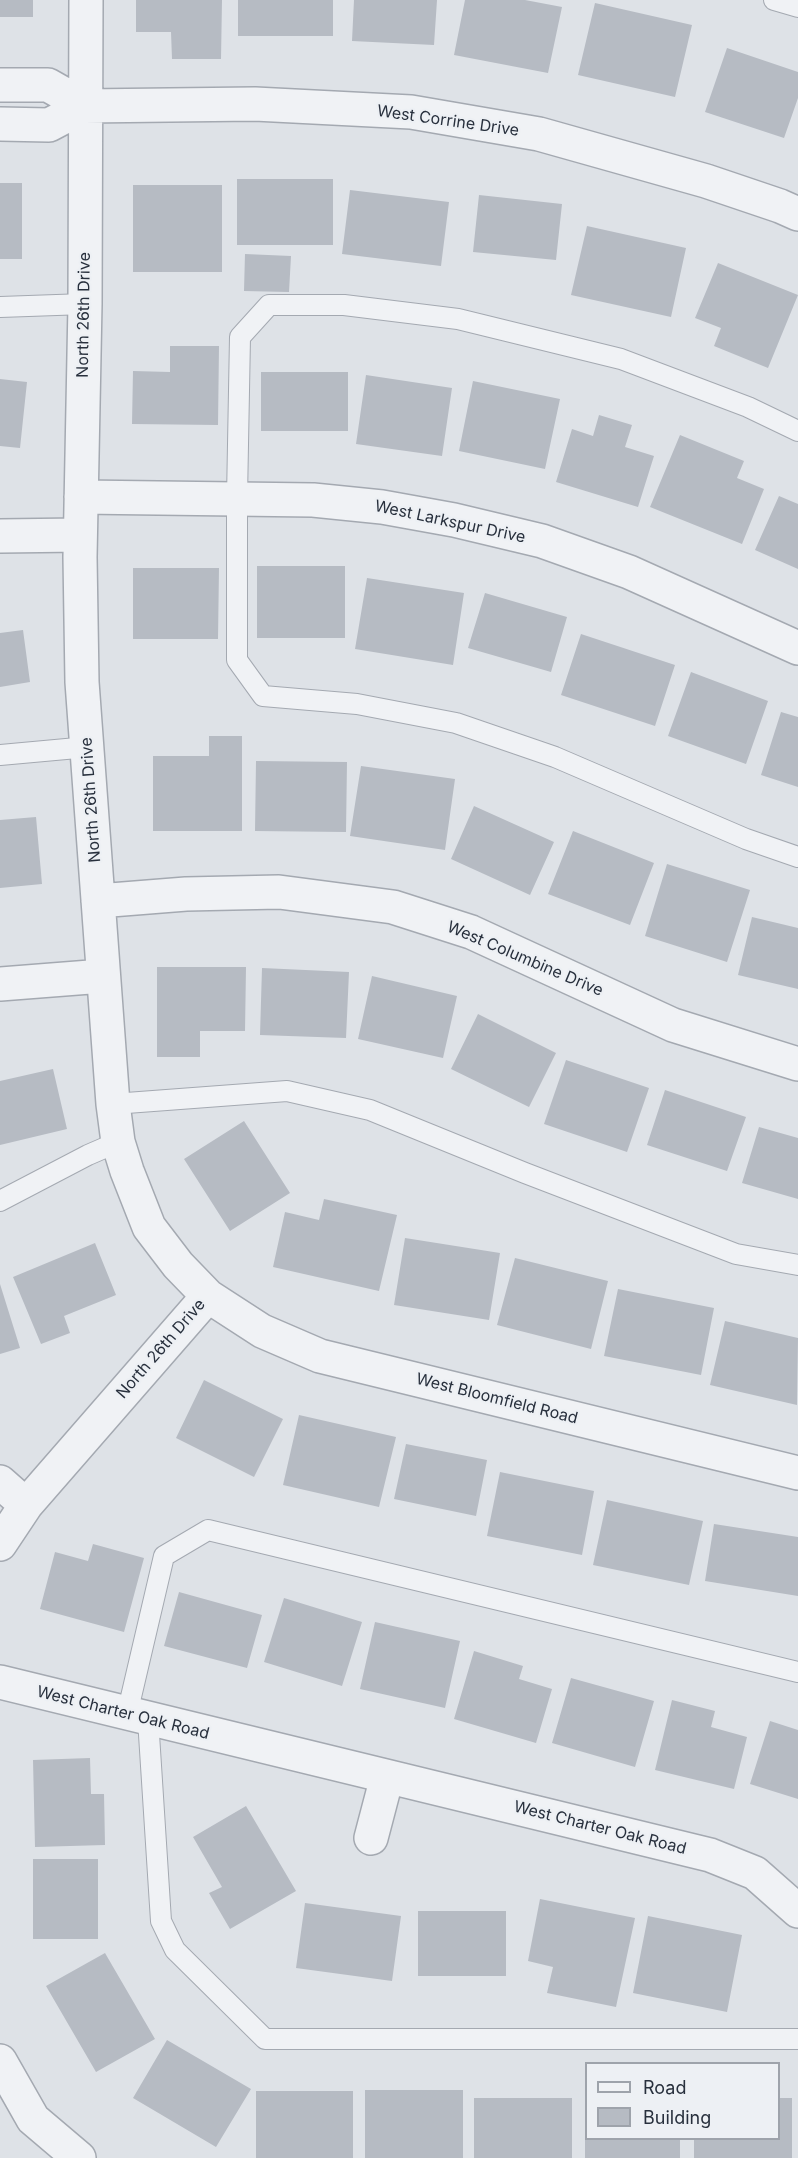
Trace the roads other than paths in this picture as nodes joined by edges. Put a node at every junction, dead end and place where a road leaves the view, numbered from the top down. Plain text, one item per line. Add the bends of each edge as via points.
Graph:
1 (86, 0) edge
2 (774, 0) edge
3 (798, 7) edge
4 (0, 85) edge
5 (85, 106) junction
6 (0, 124) edge
7 (798, 214) edge
8 (85, 304) junction
9 (0, 307) edge
10 (798, 431) edge
11 (81, 497) junction
12 (237, 498) junction
13 (80, 535) junction
14 (0, 536) edge
15 (798, 648) edge
16 (88, 747) junction
17 (0, 755) edge
18 (798, 857) edge
19 (98, 901) junction
20 (103, 976) junction
21 (0, 984) edge
22 (798, 1064) edge
23 (113, 1104) junction
24 (118, 1142) junction
25 (0, 1201) edge
26 (798, 1265) edge
27 (208, 1296) junction
28 (798, 1473) edge
29 (0, 1482) edge
30 (26, 1505) junction
31 (0, 1544) edge
32 (798, 1672) edge
33 (0, 1682) edge
34 (138, 1716) junction
35 (387, 1777) junction
36 (371, 1838) dead end
37 (798, 1911) edge
38 (798, 2039) edge
39 (0, 2061) edge
40 (68, 2155) edge

1 - 5 street, North 26th Drive
2 - 3 lane
4 - 5 street, West Corrine Drive via 48,86
5 - 6 street, West Corrine Drive via 49,125
5 - 7 street, West Corrine Drive via 255,105 411,112 539,134 706,181
5 - 8 street, North 26th Drive
8 - 9 lane
8 - 11 street, North 26th Drive
10 - 12 lane via 748,407 621,359 458,319 344,305 269,305 240,337
11 - 12 street, West Larkspur Drive
11 - 13 street, North 26th Drive
12 - 15 street, West Larkspur Drive via 382,507 542,542 629,572
12 - 18 lane via 237,660 263,696 357,704 456,723 555,757 746,839
13 - 14 street
13 - 16 street, North 26th Drive via 82,682
16 - 17 lane
16 - 19 street, North 26th Drive
19 - 20 street, North 26th Drive
19 - 22 street, West Columbine Drive via 279,892 393,907 471,932 673,1025
20 - 21 street
20 - 23 street, North 26th Drive
23 - 24 street, North 26th Drive
23 - 26 lane via 287,1091 370,1110 736,1254
24 - 25 lane
24 - 27 street, North 26th Drive via 148,1227
27 - 28 street, West Bloomfield Road via 262,1331 320,1356
27 - 30 street, North 26th Drive
29 - 30 street
30 - 31 street, North 26th Drive
32 - 34 lane via 208,1530 164,1556
33 - 34 street, West Charter Oak Road
34 - 35 street, West Charter Oak Road
34 - 38 lane via 161,1921 175,1950 265,2039
35 - 36 street
35 - 37 street, West Charter Oak Road via 710,1855 755,1873
39 - 40 street via 33,2119

